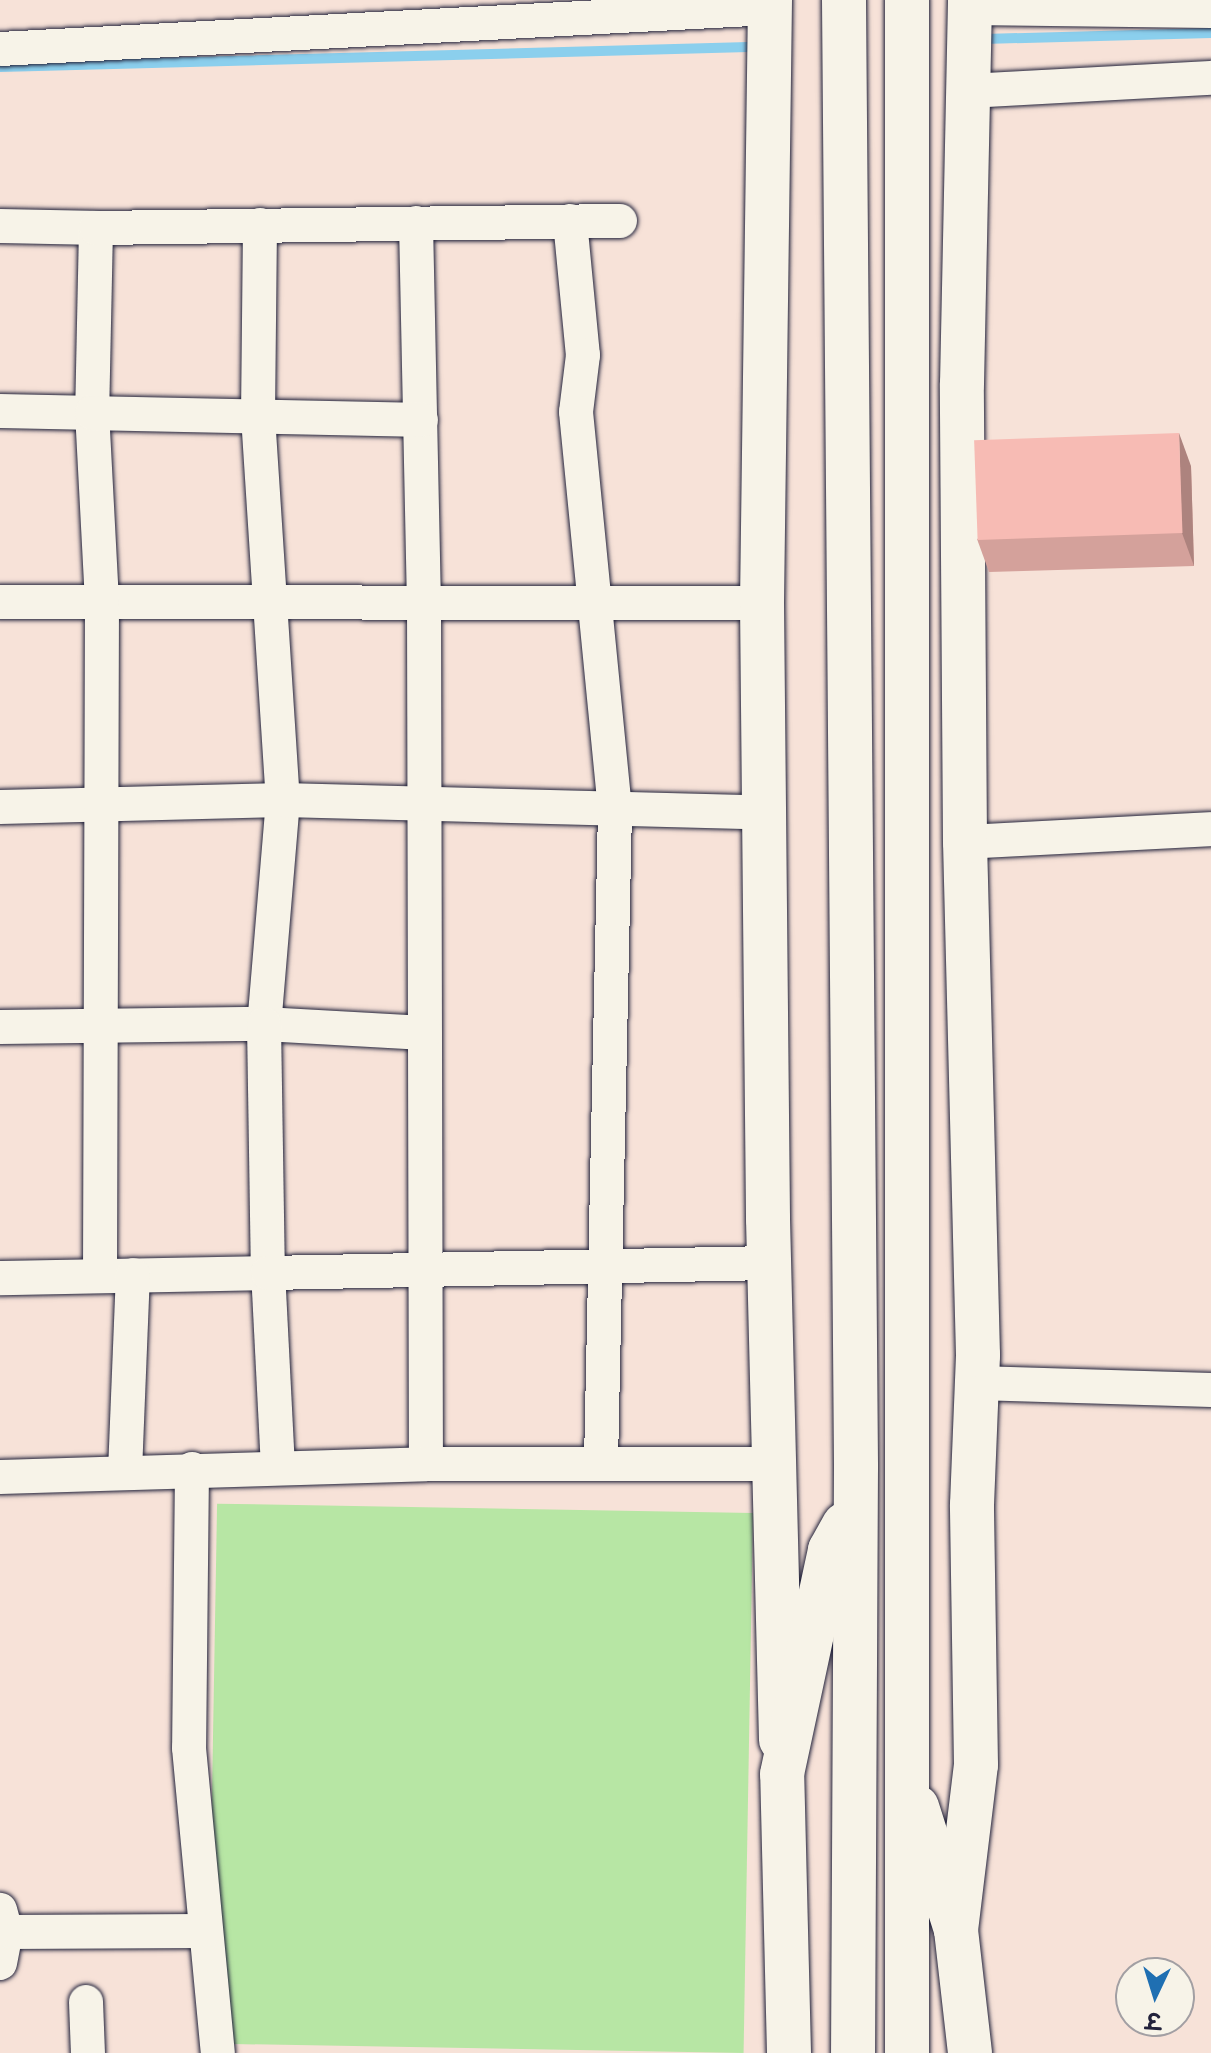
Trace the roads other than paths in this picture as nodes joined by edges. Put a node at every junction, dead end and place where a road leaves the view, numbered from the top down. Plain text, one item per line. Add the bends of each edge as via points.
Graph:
1 (844, 0) edge
2 (907, 0) edge
3 (770, 4) edge
4 (970, 4) edge
5 (1211, 11) edge
6 (0, 49) edge
7 (1211, 78) edge
8 (968, 91) junction
9 (570, 221) junction
10 (620, 221) dead end
11 (416, 223) junction
12 (260, 225) junction
13 (0, 226) edge
14 (96, 228) junction
15 (0, 411) edge
16 (92, 413) junction
17 (258, 416) junction
18 (421, 420) junction
19 (424, 601) junction
20 (0, 602) edge
21 (102, 602) junction
22 (269, 602) junction
23 (593, 602) junction
24 (762, 603) junction
25 (283, 800) junction
26 (104, 805) junction
27 (425, 805) junction
28 (0, 807) edge
29 (615, 810) junction
30 (764, 813) junction
31 (1211, 829) edge
32 (965, 842) junction
33 (264, 1024) junction
34 (104, 1026) junction
35 (0, 1027) edge
36 (425, 1033) junction
37 (769, 1263) junction
38 (602, 1267) junction
39 (268, 1273) junction
40 (425, 1273) junction
41 (116, 1276) junction
42 (0, 1278) edge
43 (977, 1383) junction
44 (1211, 1390) edge
45 (601, 1461) junction
46 (426, 1464) junction
47 (774, 1464) junction
48 (278, 1468) junction
49 (192, 1469) junction
50 (125, 1472) junction
51 (0, 1477) edge
52 (855, 1505) junction
53 (904, 1767) junction
54 (782, 1774) junction
55 (956, 1930) junction
56 (204, 1931) junction
57 (2, 1935) edge
58 (86, 2002) dead end
59 (88, 2053) edge
60 (218, 2053) edge
61 (789, 2053) edge
62 (853, 2053) edge
63 (907, 2053) edge
64 (970, 2053) edge

1 - 52 main road
2 - 53 main road
3 - 6 street
3 - 24 main road
4 - 5 street
4 - 8 main road
7 - 8 street
8 - 32 main road via 962,384
9 - 10 street
9 - 11 street
9 - 23 street via 583,355 576,412
11 - 12 street
11 - 18 street
12 - 14 street
12 - 17 street
13 - 14 street
14 - 16 street
15 - 16 street
16 - 17 street
16 - 21 street
17 - 18 street
17 - 22 street
18 - 19 street
19 - 22 street
19 - 23 street
19 - 27 street
20 - 21 street
21 - 22 street
21 - 26 street
22 - 25 street
23 - 24 street
23 - 29 street
24 - 30 main road
25 - 26 street
25 - 27 street
25 - 33 street
26 - 28 street
26 - 34 street
27 - 29 street
27 - 36 street
29 - 30 street
29 - 38 street
30 - 37 main road
31 - 32 street
32 - 43 main road
33 - 34 street
33 - 36 street
33 - 39 street
34 - 35 street
34 - 41 street
36 - 40 street
37 - 38 street
37 - 47 main road
38 - 40 street
38 - 45 street
39 - 40 street
39 - 41 street
39 - 48 street
40 - 46 street
41 - 42 street
41 - 50 street
43 - 44 street
43 - 55 main road via 972,1505 976,1765
45 - 46 street
45 - 47 street
46 - 48 street
47 - 54 main road
48 - 49 street
49 - 50 street
49 - 56 street via 189,1748
50 - 51 street
52 - 54 main road via 830,1550
52 - 62 main road
53 - 55 main road
53 - 63 main road
54 - 61 main road
55 - 64 main road
56 - 57 street
56 - 60 street
58 - 59 street

